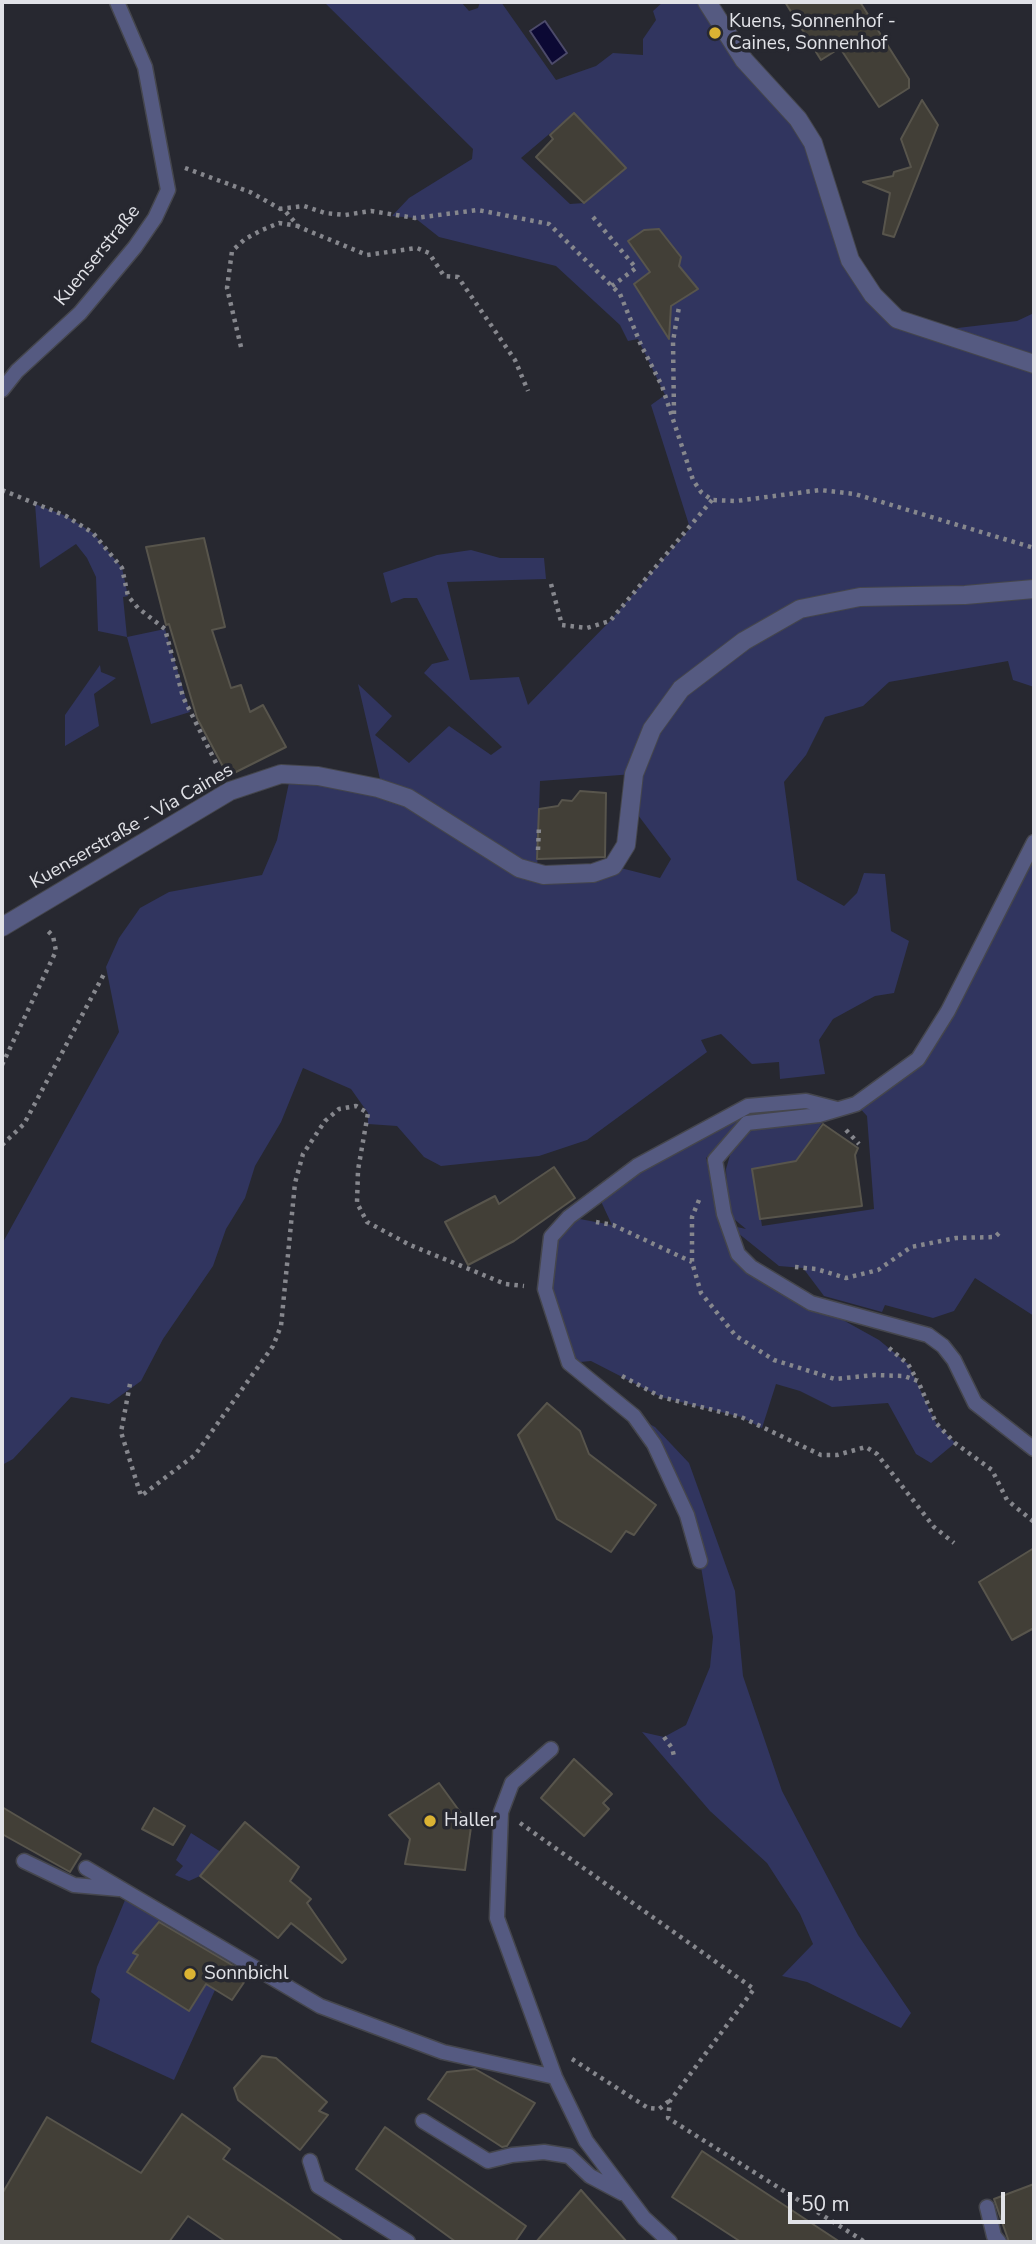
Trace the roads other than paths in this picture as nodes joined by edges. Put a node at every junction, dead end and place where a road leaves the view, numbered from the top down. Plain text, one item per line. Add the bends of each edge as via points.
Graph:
1 (117, 2) edge
2 (707, 2) edge
3 (1034, 364) edge
4 (2, 390) edge
5 (1034, 589) edge
6 (1034, 842) edge
7 (2, 927) edge
8 (840, 1116) junction
9 (1034, 1449) edge
10 (700, 1561) dead end
11 (551, 1749) dead end
12 (24, 1860) dead end
13 (86, 1868) dead end
14 (121, 1889) junction
15 (555, 2077) junction
16 (423, 2121) dead end
17 (310, 2161) dead end
18 (626, 2196) junction
19 (987, 2207) dead end
20 (408, 2242) edge
21 (670, 2242) edge
22 (999, 2242) edge

1 - 4 lane, Kuenserstraße via 145,67 168,190 135,247 80,313
2 - 3 street via 744,60 798,119 813,143 850,260 873,295 897,319
5 - 7 street, Kuenserstraße - Via Caines via 965,596 860,597 800,609 744,641 681,689 652,729 634,774 626,845 613,866 593,873 544,874 519,868 408,798 318,776 281,774 230,791
6 - 8 lane via 948,1012 918,1059
8 - 9 lane via 747,1123 715,1160 724,1214 738,1254 751,1267 811,1303 928,1335 954,1360 975,1403
8 - 10 lane via 806,1101 748,1106 637,1166 569,1217 551,1237 545,1289 569,1363 634,1416 653,1444 687,1515
11 - 15 lane via 512,1783 501,1812 496,1918
12 - 14 lane via 74,1885
13 - 14 lane
14 - 15 lane via 320,2006 443,2052
15 - 18 lane via 586,2141
16 - 18 lane via 488,2161 544,2152 569,2156 590,2176
17 - 20 lane via 318,2186
18 - 21 lane
19 - 22 lane

